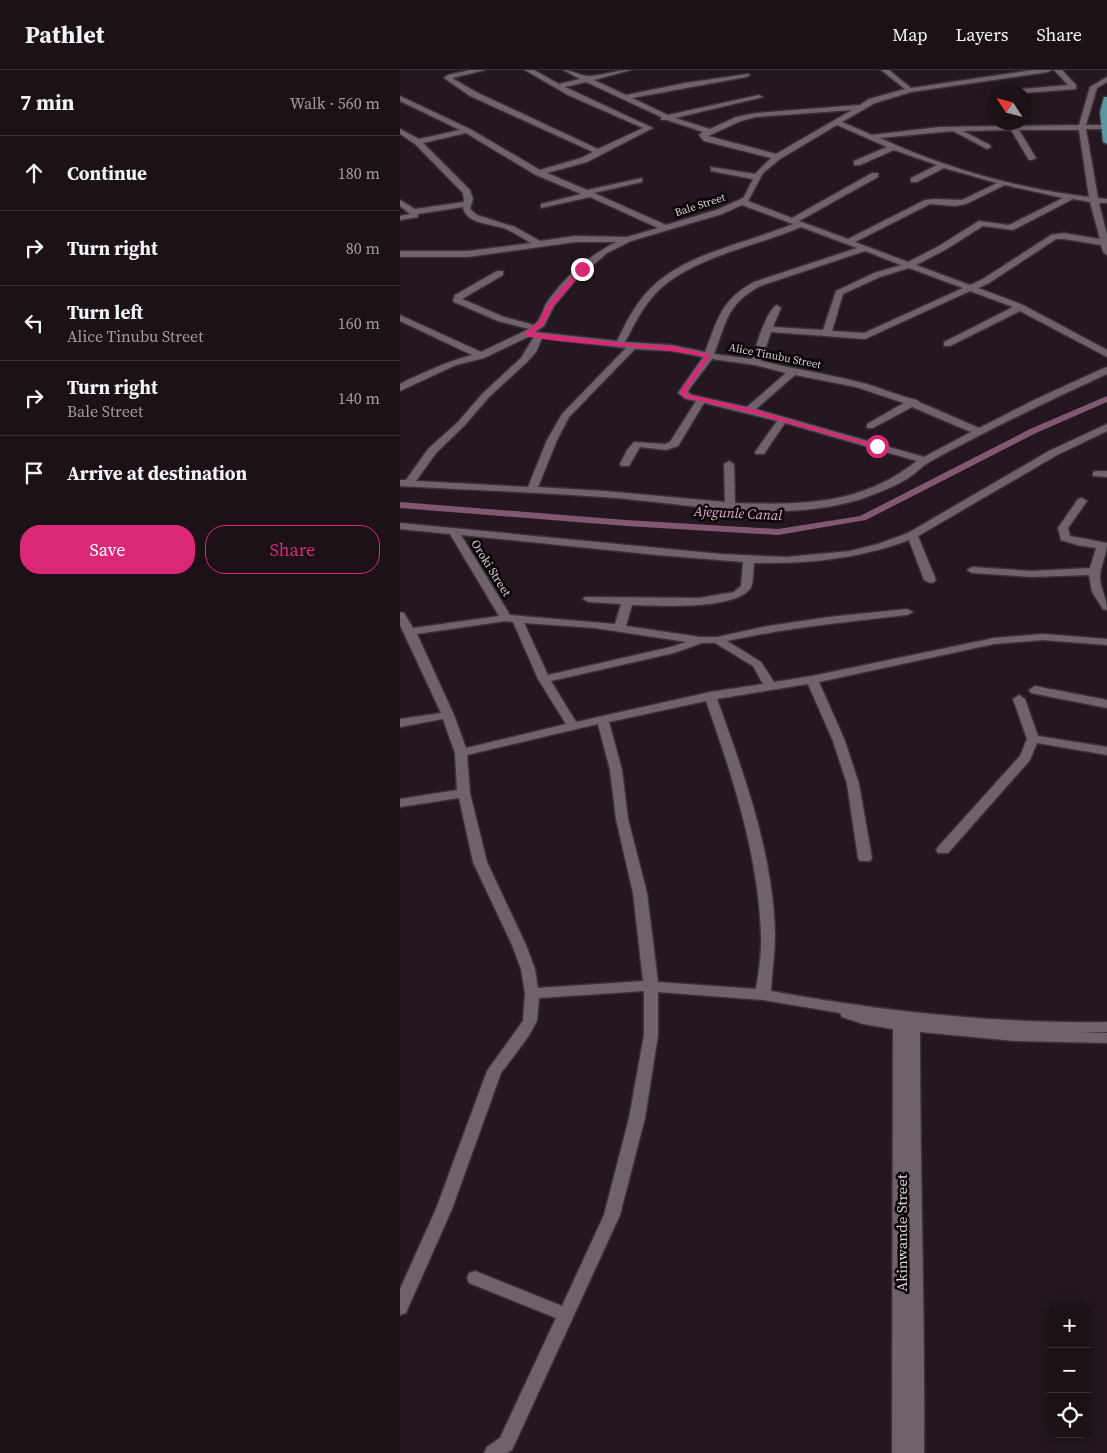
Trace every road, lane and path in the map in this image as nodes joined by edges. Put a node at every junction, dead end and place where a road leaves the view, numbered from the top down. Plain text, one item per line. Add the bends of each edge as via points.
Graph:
1 (482, 70) edge
2 (529, 70) edge
3 (567, 70) edge
4 (627, 70) edge
5 (885, 70) edge
6 (1048, 70) edge
7 (1058, 70) edge
8 (746, 75) dead end
9 (588, 80) junction
10 (1107, 80) edge
11 (559, 86) junction
12 (1083, 87) junction
13 (910, 90) junction
14 (1032, 90) edge
15 (627, 97) junction
16 (759, 97) dead end
17 (400, 98) edge
18 (1107, 99) edge
19 (599, 105) junction
20 (861, 107) junction
21 (665, 118) junction
22 (836, 122) junction
23 (642, 124) junction
24 (1082, 126) junction
25 (1106, 127) junction
26 (1032, 128) edge
27 (955, 129) junction
28 (987, 129) edge
29 (1015, 130) edge
30 (400, 131) edge
31 (708, 131) junction
32 (467, 132) junction
33 (872, 136) junction
34 (418, 142) junction
35 (1107, 142) edge
36 (894, 147) junction
37 (987, 147) dead end
38 (598, 152) junction
39 (777, 157) junction
40 (1032, 158) dead end
41 (857, 163) dead end
42 (943, 165) junction
43 (714, 168) dead end
44 (539, 173) junction
45 (875, 175) dead end
46 (756, 177) junction
47 (639, 180) dead end
48 (914, 180) dead end
49 (1003, 183) junction
50 (586, 194) junction
51 (1071, 197) junction
52 (1094, 200) junction
53 (1107, 201) edge
54 (400, 202) edge
55 (742, 202) junction
56 (466, 204) junction
57 (544, 206) dead end
58 (413, 212) junction
59 (400, 218) edge
60 (797, 223) junction
61 (665, 228) junction
62 (628, 239) junction
63 (848, 242) junction
64 (1105, 243) edge
65 (539, 244) junction
66 (863, 249) junction
67 (1107, 252) edge
68 (400, 254) edge
69 (909, 265) junction
70 (500, 273) dead end
71 (971, 288) junction
72 (777, 308) dead end
73 (1020, 308) junction
74 (400, 318) edge
75 (767, 329) junction
76 (538, 332) junction
77 (826, 334) junction
78 (620, 344) junction
79 (947, 344) dead end
80 (633, 346) junction
81 (1107, 354) edge
82 (481, 356) junction
83 (709, 356) junction
84 (756, 362) junction
85 (1107, 370) edge
86 (794, 372) junction
87 (402, 385) edge
88 (701, 400) junction
89 (914, 402) junction
90 (750, 410) junction
91 (782, 419) junction
92 (870, 426) dead end
93 (1107, 427) edge
94 (979, 432) junction
95 (760, 452) dead end
96 (925, 460) junction
97 (625, 464) dead end
98 (729, 464) dead end
99 (405, 483) edge
100 (532, 490) junction
101 (1082, 501) dead end
102 (730, 506) junction
103 (400, 526) edge
104 (454, 532) junction
105 (912, 535) junction
106 (1104, 546) edge
107 (749, 560) junction
108 (972, 570) dead end
109 (1094, 571) junction
110 (930, 580) dead end
111 (589, 599) dead end
112 (627, 602) junction
113 (1107, 606) edge
114 (907, 612) dead end
115 (400, 616) edge
116 (512, 618) junction
117 (619, 628) junction
118 (410, 632) junction
119 (701, 640) junction
120 (717, 640) junction
121 (1107, 642) edge
122 (544, 680) junction
123 (812, 680) junction
124 (771, 687) junction
125 (1035, 690) dead end
126 (710, 696) junction
127 (1019, 700) dead end
128 (1107, 704) edge
129 (448, 715) junction
130 (603, 720) junction
131 (400, 722) edge
132 (573, 726) junction
133 (1033, 739) junction
134 (1107, 751) edge
135 (461, 753) junction
136 (464, 793) junction
137 (400, 803) edge
138 (943, 850) dead end
139 (865, 858) dead end
140 (651, 986) junction
141 (532, 993) junction
142 (763, 995) junction
143 (905, 1020) junction
144 (1107, 1027) edge
145 (1107, 1038) edge
146 (475, 1278) dead end
147 (400, 1308) edge
148 (566, 1315) junction
149 (493, 1453) edge
150 (901, 1453) edge
151 (915, 1453) edge

1 - 38 street via 448,78 473,94
2 - 11 street
3 - 9 street
4 - 9 street
5 - 13 street
6 - 13 street, Bale Street
7 - 12 street
8 - 15 street
9 - 11 street
9 - 15 street
10 - 12 street
11 - 19 street
12 - 14 street
12 - 24 street
13 - 20 street, Bale Street
15 - 19 street
15 - 21 street
16 - 21 street
17 - 32 street
18 - 25 main road via 1104,112
19 - 23 street
20 - 22 street, Bale Street
20 - 31 street via 756,115
21 - 23 street
21 - 31 street
22 - 33 street
22 - 39 street, Bale Street
23 - 38 street via 649,128
24 - 25 street
24 - 26 street
24 - 52 street
25 - 35 main road
27 - 28 street
27 - 33 street
27 - 37 street
29 - 40 street
30 - 34 street
31 - 39 street via 703,137
32 - 34 street
32 - 44 street
33 - 36 street
34 - 56 street via 467,192 469,199
36 - 41 street
36 - 42 street
38 - 44 street via 575,163
39 - 46 street, Bale Street
42 - 48 street
42 - 49 street
43 - 46 street
44 - 50 street
45 - 60 street
46 - 55 street, Bale Street
47 - 50 street
49 - 51 street
49 - 63 street via 963,202 928,202
50 - 57 street
50 - 61 street
51 - 52 street
51 - 69 street via 1010,228 982,223
52 - 53 street
52 - 64 street
54 - 58 street
55 - 60 street
55 - 61 street, Bale Street
56 - 58 street
56 - 65 street via 466,209 473,216 511,228
58 - 59 street via 416,215
60 - 63 street
60 - 78 street via 759,242 698,261 670,275 639,305
61 - 62 street, Bale Street
62 - 65 street via 575,239
62 - 76 street, Bale Street via 604,251 582,269 550,305
63 - 66 street
64 - 67 street
64 - 71 street via 1054,237
65 - 68 street via 468,254
66 - 69 street
66 - 83 street via 745,290 733,301 719,323
69 - 71 street
69 - 77 street via 877,275 839,293
70 - 76 street via 457,300
71 - 73 street
71 - 77 street via 865,336
72 - 75 street
73 - 79 street
73 - 81 street
74 - 82 street
75 - 77 street
75 - 84 street
76 - 78 street, Alice Tinubu Street
76 - 82 street, Alice Tinubu Street
76 - 99 street, Bale Street via 527,356 432,451
78 - 80 street, Alice Tinubu Street
80 - 83 street, Alice Tinubu Street via 672,348
80 - 100 street via 565,416
82 - 87 street
83 - 84 street, Alice Tinubu Street
83 - 88 street via 683,391 685,396
84 - 86 street, Alice Tinubu Street
85 - 94 street
86 - 89 street, Alice Tinubu Street via 857,384
86 - 90 street
88 - 90 street
88 - 97 street via 674,444 666,447 638,444
89 - 92 street
89 - 94 street, Alice Tinubu Street
90 - 91 street
91 - 95 street
91 - 96 street
93 - 105 street via 1053,453
94 - 96 street
96 - 102 street via 886,485 825,505 788,508
98 - 102 street
99 - 100 street
100 - 102 street
101 - 106 street via 1063,528 1063,534 1070,540
103 - 104 street
104 - 107 street
104 - 116 street, Oroki Street via 471,563
105 - 107 street via 844,555
105 - 110 street
106 - 109 street
107 - 112 street via 746,587 738,595 682,603
108 - 109 street via 1032,574
109 - 113 street via 1097,593
111 - 112 street
112 - 117 street
114 - 120 street via 828,620
115 - 118 street
116 - 117 street
116 - 118 street
116 - 122 street, Oroki Street
117 - 119 street
118 - 129 street
119 - 120 street
119 - 122 street via 674,650
120 - 124 street via 757,664
121 - 123 street via 1043,637 994,641
122 - 132 street, Oroki Street
123 - 124 street
123 - 139 street via 839,741 853,784
124 - 126 street
125 - 128 street
126 - 130 street
126 - 142 street via 733,762 763,887 768,935
127 - 133 street
129 - 131 street
129 - 135 street
130 - 132 street
130 - 140 street via 640,893
132 - 135 street
133 - 134 street
133 - 138 street via 1019,767
135 - 136 street
136 - 137 street
136 - 141 street via 480,862 519,945
140 - 141 street
140 - 142 street
140 - 148 street via 651,1035 637,1118 612,1215
141 - 147 street via 530,1021 494,1070 444,1209
142 - 143 street via 835,1008 863,1019
143 - 144 street via 1046,1028
143 - 145 street via 1031,1038
143 - 150 street, Akinwande Street
143 - 151 street, Akinwande Street via 912,1165
146 - 148 street
148 - 149 street via 506,1444

